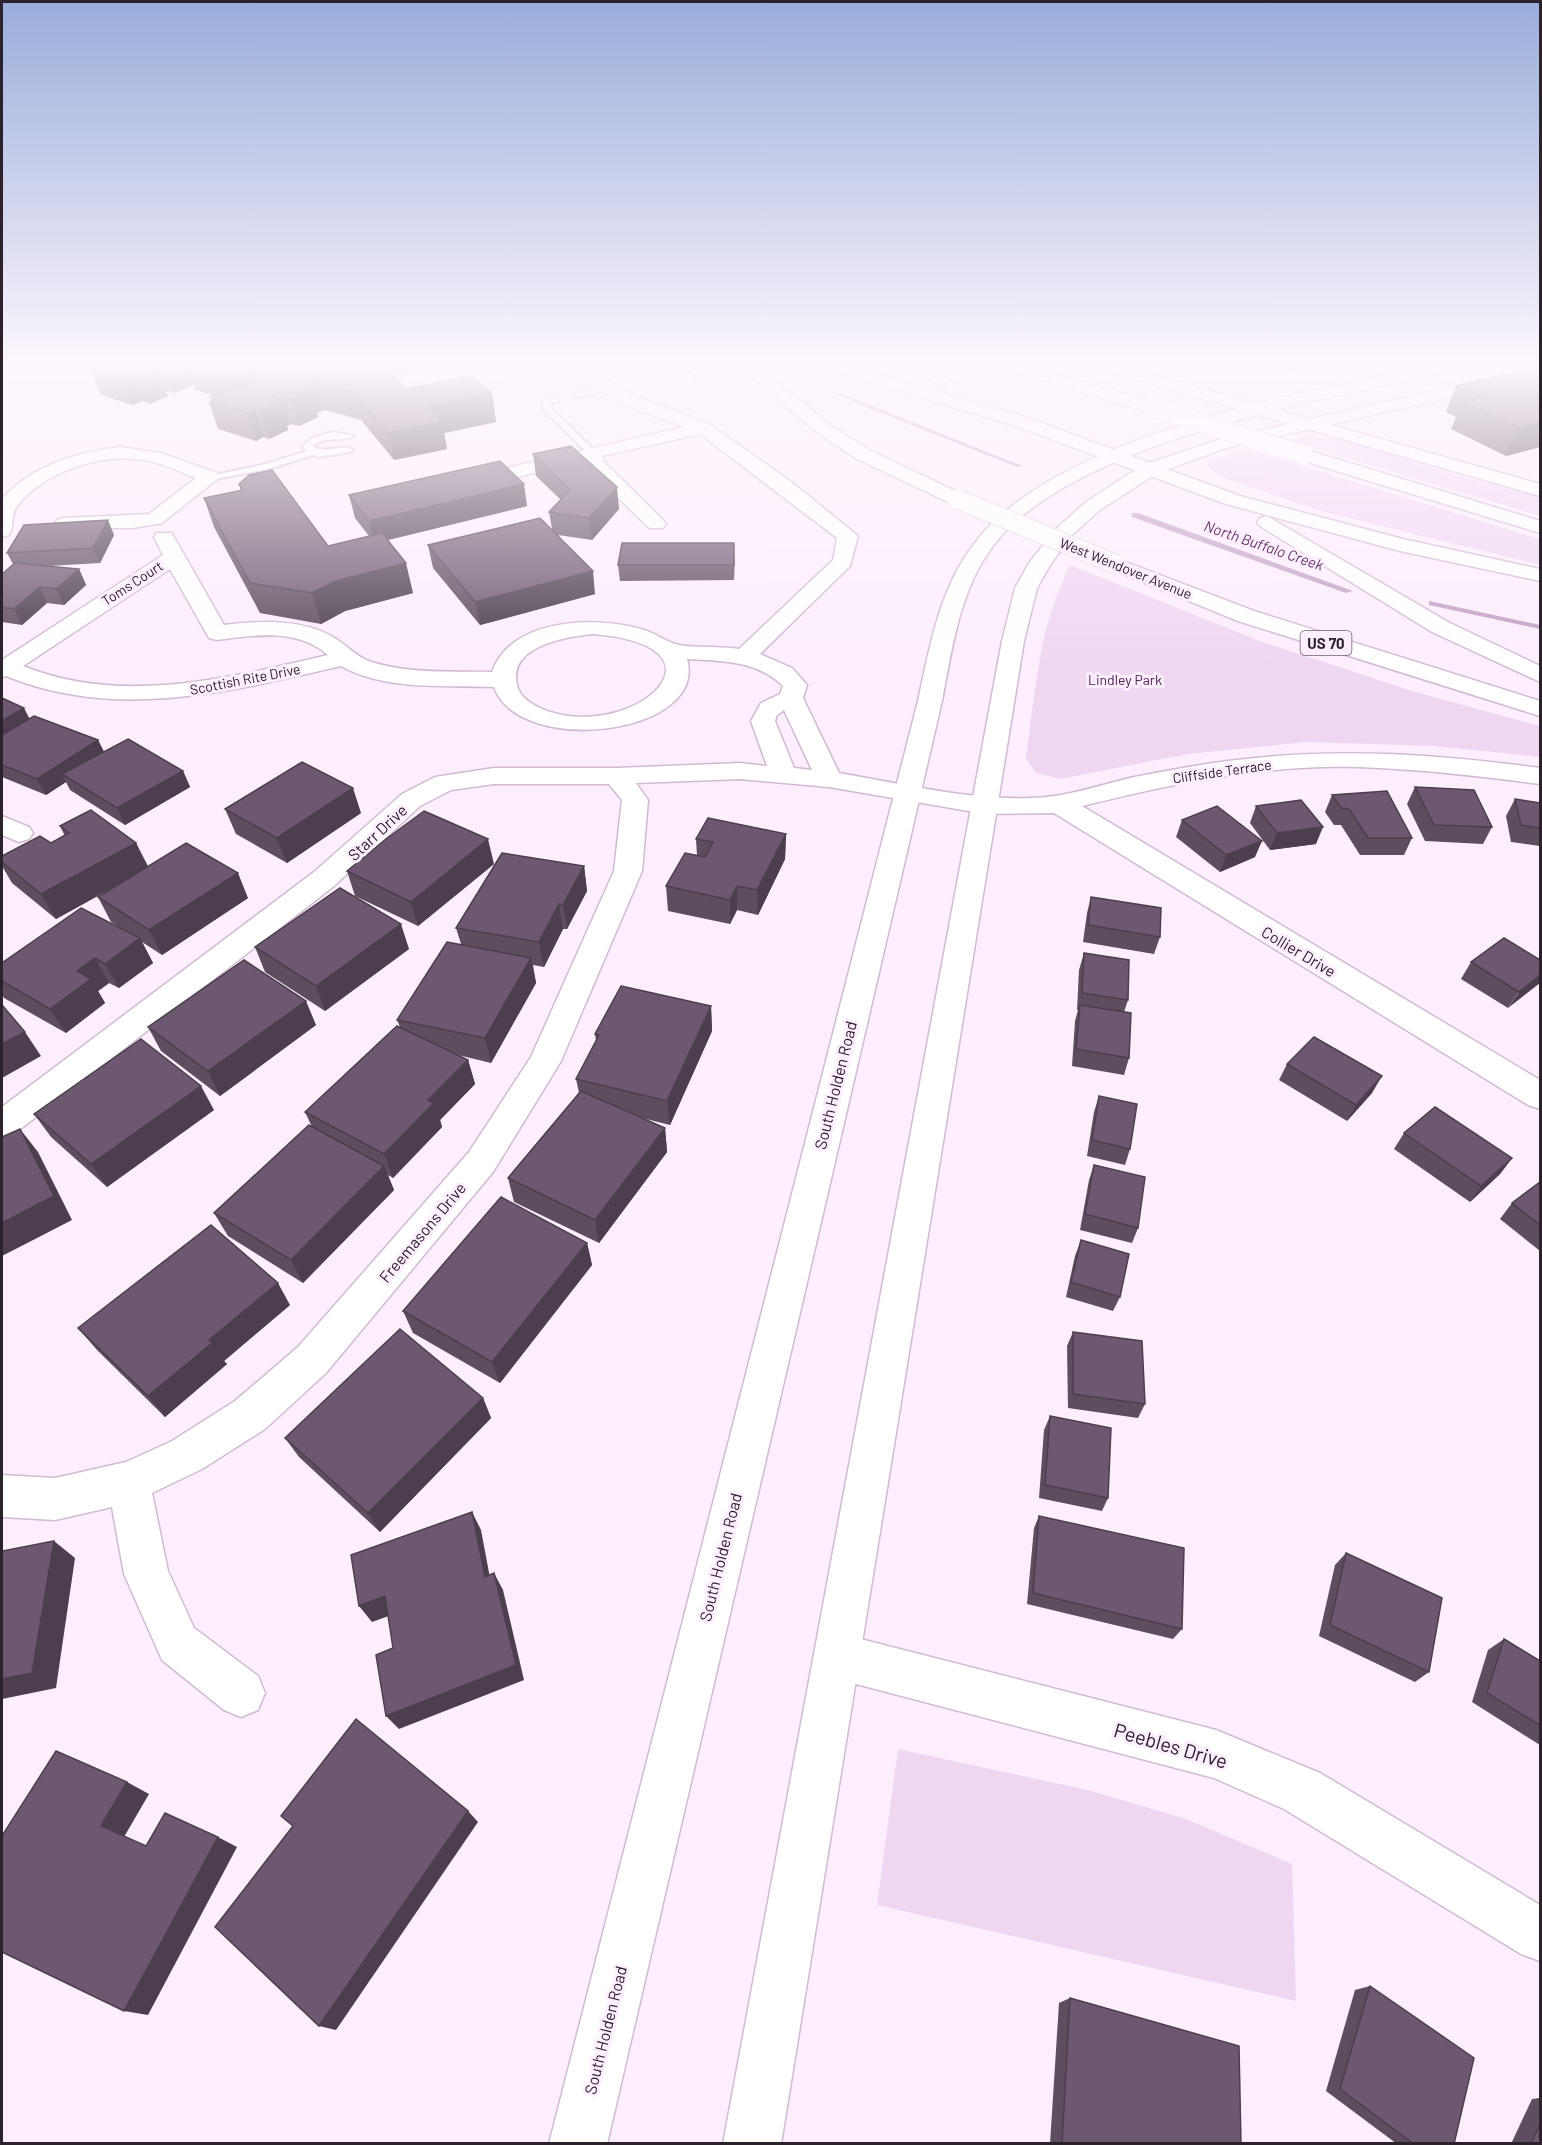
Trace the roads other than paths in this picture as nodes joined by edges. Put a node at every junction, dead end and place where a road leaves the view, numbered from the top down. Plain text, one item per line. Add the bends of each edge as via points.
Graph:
1 (76, 463) edge
2 (168, 463) edge
3 (277, 463) edge
4 (551, 463) edge
5 (595, 463) edge
6 (752, 463) edge
7 (882, 463) edge
8 (1099, 463) edge
9 (1134, 463) edge
10 (1167, 463) edge
11 (1331, 463) edge
12 (1448, 463) edge
13 (1150, 469) junction
14 (510, 473) edge
15 (210, 477) junction
16 (1540, 490) edge
17 (1233, 500) junction
18 (155, 519) junction
19 (656, 524) dead end
20 (48, 525) edge
21 (1540, 527) edge
22 (11, 530) edge
23 (174, 557) junction
24 (1540, 575) edge
25 (668, 651) junction
26 (230, 657) junction
27 (744, 658) junction
28 (342, 659) junction
29 (4, 669) edge
30 (1540, 675) edge
31 (503, 680) junction
32 (796, 708) junction
33 (1540, 709) edge
34 (784, 775) junction
35 (617, 776) junction
36 (1540, 776) edge
37 (829, 779) junction
38 (907, 793) junction
39 (1059, 804) junction
40 (986, 806) junction
41 (1540, 1096) edge
42 (2, 1125) edge
43 (129, 1482) junction
44 (2, 1496) edge
45 (837, 1656) junction
46 (241, 1693) dead end
47 (1540, 1935) edge
48 (578, 2144) edge
49 (752, 2144) edge

1 - 22 main road via 19,492 3,513
2 - 15 main road
3 - 15 lane
4 - 14 main road
5 - 19 main road
6 - 27 main road via 848,536 843,562
7 - 33 main road, West Wendover Avenue / US 70, bridge via 957,499 1246,616
8 - 38 main road, South Holden Road via 1020,506 980,550 949,609
9 - 13 main road
10 - 13 main road
11 - 21 main road, bridge
12 - 16 main road
13 - 17 main road
13 - 40 main road via 1123,484 1075,521 1040,563 1026,588 1013,641
15 - 18 main road
17 - 24 main road via 1400,545
17 - 30 main road via 1440,627
18 - 20 main road
18 - 23 main road, Toms Court
23 - 26 main road
23 - 29 main road, Toms Court
25 - 27 main road
25 - 31 main road via 638,633 578,628 549,634 524,646 508,662
25 - 31 main road via 675,659 678,673 662,699 638,713 607,722 542,717 518,705
26 - 28 main road, Scottish Rite Drive
26 - 28 main road, Scottish Rite Drive via 266,628 297,631 323,640
26 - 29 main road, Scottish Rite Drive via 171,692 70,689
27 - 32 main road via 774,666 789,677 795,685
28 - 31 main road, Scottish Rite Drive via 390,674
32 - 34 main road via 771,707 764,714 763,721
32 - 37 main road
34 - 35 main road, Starr Drive via 740,771
34 - 37 main road, Starr Drive
35 - 42 main road, Starr Drive via 494,776 444,783 411,800 316,886
35 - 43 main road, Freemasons Drive via 635,800 628,871 545,1061 481,1162 312,1360 250,1415 187,1455
36 - 39 main road, Cliffside Terrace via 1380,761 1290,762 1158,781
37 - 38 main road, Starr Drive
38 - 40 main road, Cliffside Terrace
38 - 48 main road, South Holden Road
39 - 40 main road, Cliffside Terrace
39 - 41 main road, Collier Drive
40 - 45 main road
43 - 44 main road, Freemasons Drive via 55,1499
43 - 46 main road via 146,1574 178,1644
45 - 47 main road, Peebles Drive via 1216,1754 1302,1791
45 - 49 main road

